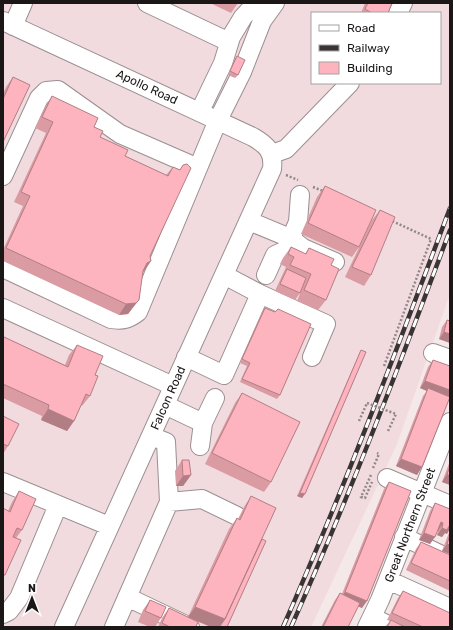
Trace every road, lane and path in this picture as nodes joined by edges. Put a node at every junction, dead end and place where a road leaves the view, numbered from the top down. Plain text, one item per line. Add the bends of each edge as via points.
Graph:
1 (23, 3) edge
2 (147, 3) edge
3 (256, 3) edge
4 (275, 3) edge
5 (403, 3) edge
6 (398, 12) edge
7 (8, 23) edge
8 (229, 42) junction
9 (349, 84) edge
10 (200, 111) junction
11 (218, 120) junction
12 (272, 161) junction
13 (198, 168) junction
14 (3, 176) edge
15 (303, 187) junction
16 (323, 192) edge
17 (386, 219) edge
18 (249, 221) junction
19 (290, 238) junction
20 (335, 262) edge
21 (3, 268) edge
22 (224, 275) junction
23 (266, 275) dead end
24 (260, 294) junction
25 (3, 308) edge
26 (433, 353) dead end
27 (186, 357) junction
28 (312, 357) dead end
29 (450, 359) edge
30 (384, 366) dead end
31 (173, 386) junction
32 (215, 398) dead end
33 (165, 405) junction
34 (359, 421) dead end
35 (450, 422) edge
36 (203, 423) junction
37 (388, 431) dead end
38 (151, 436) junction
39 (200, 446) dead end
40 (387, 478) dead end
41 (3, 482) edge
42 (422, 494) junction
43 (169, 502) junction
44 (58, 505) junction
45 (450, 505) edge
46 (238, 516) dead end
47 (109, 526) junction
48 (404, 537) junction
49 (450, 559) edge
50 (388, 580) junction
51 (127, 597) junction
52 (450, 608) edge
53 (3, 614) edge
54 (369, 622) edge
55 (64, 627) edge
56 (114, 627) edge
57 (190, 627) edge
58 (392, 627) edge

1 - 7 street
2 - 8 street
3 - 8 street via 243,17
4 - 11 street via 262,21 242,72
5 - 6 street
7 - 10 street, Apollo Road
8 - 10 street via 223,63
9 - 12 street
10 - 11 street, Apollo Road
11 - 12 street, Apollo Road via 262,142
11 - 13 street
12 - 15 path
12 - 18 street, Falcon Road
13 - 14 street via 120,134 58,90 46,91 39,98
13 - 21 street via 138,312 130,318 121,321 111,319
15 - 16 path
15 - 19 street via 298,222
17 - 30 path via 431,239
18 - 19 street
18 - 22 street, Falcon Road
19 - 20 street via 303,248
19 - 23 street via 286,250 275,255
22 - 24 street
22 - 27 street, Falcon Road
24 - 27 street via 224,375
24 - 28 street via 326,324
25 - 31 street
26 - 29 street
27 - 31 street, Falcon Road
31 - 33 street, Falcon Road
32 - 36 street
33 - 36 street
33 - 38 street, Falcon Road
34 - 37 path, bridge via 367,403 396,414
35 - 42 street, Great Northern Street
36 - 39 street
38 - 43 street via 166,442
38 - 47 street, Falcon Road
40 - 42 street
41 - 44 street
42 - 45 street
42 - 48 street, Great Northern Street
43 - 46 street via 202,498
43 - 51 street
44 - 47 street
44 - 53 street via 19,598 10,611
47 - 55 street, Falcon Road
48 - 49 street
48 - 50 street, Great Northern Street
50 - 52 street
50 - 54 street, Great Northern Street
51 - 56 street
51 - 57 street
54 - 58 street

